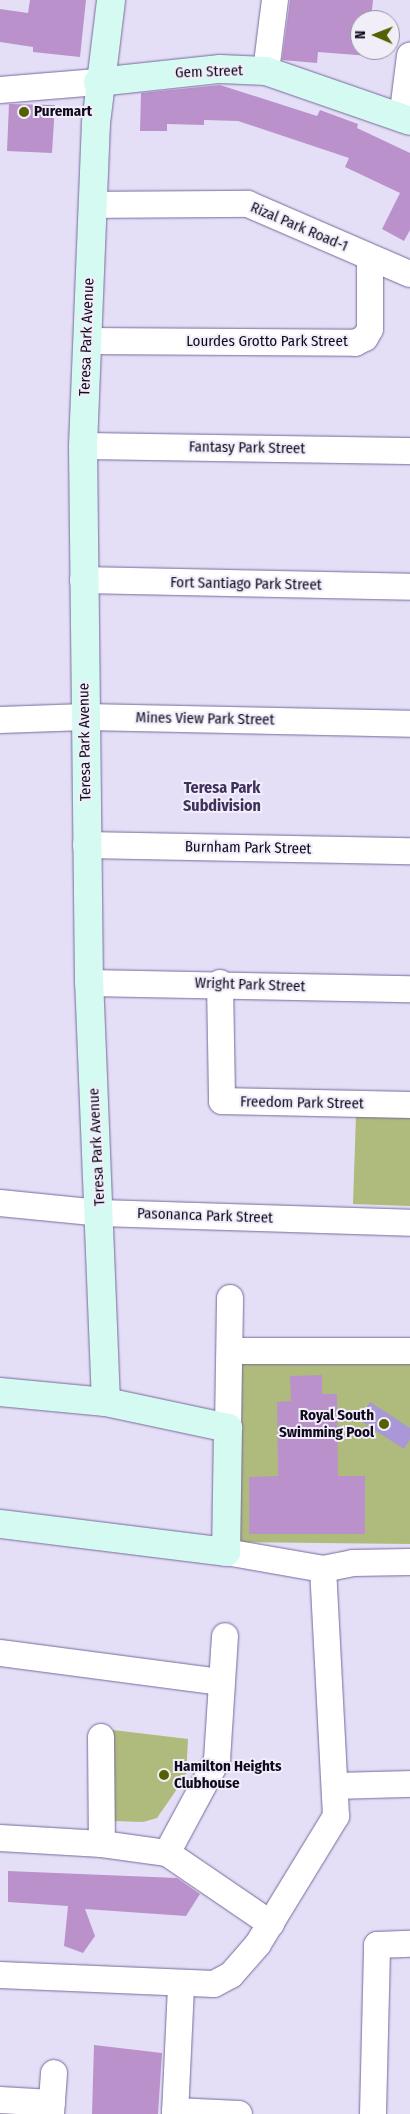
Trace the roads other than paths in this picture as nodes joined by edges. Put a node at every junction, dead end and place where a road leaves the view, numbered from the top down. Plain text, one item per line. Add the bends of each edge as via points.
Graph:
1 (111, 0) edge
2 (275, 0) edge
3 (410, 56) edge
4 (266, 71) junction
5 (98, 82) junction
6 (0, 90) edge
7 (406, 120) edge
8 (93, 206) junction
9 (370, 258) junction
10 (410, 274) edge
11 (87, 341) junction
12 (83, 446) junction
13 (410, 451) edge
14 (83, 580) junction
15 (410, 587) edge
16 (85, 717) junction
17 (0, 720) edge
18 (410, 724) edge
19 (86, 845) junction
20 (410, 851) edge
21 (89, 983) junction
22 (220, 983) junction
23 (410, 989) edge
24 (410, 1105) edge
25 (0, 1203) edge
26 (100, 1213) junction
27 (410, 1223) edge
28 (230, 1298) dead end
29 (230, 1351) junction
30 (410, 1351) edge
31 (0, 1392) edge
32 (106, 1402) junction
33 (228, 1428) junction
34 (0, 1524) edge
35 (226, 1552) junction
36 (410, 1562) edge
37 (323, 1569) junction
38 (225, 1636) dead end
39 (0, 1653) edge
40 (220, 1682) junction
41 (101, 1737) dead end
42 (410, 1784) edge
43 (338, 1786) junction
44 (0, 1838) edge
45 (102, 1844) junction
46 (167, 1853) junction
47 (272, 1924) junction
48 (410, 1944) edge
49 (0, 1975) edge
50 (181, 1985) junction
51 (54, 2073) dead end
52 (0, 2100) edge
53 (52, 2109) edge
54 (175, 2112) edge
55 (239, 2114) edge
56 (372, 2114) edge

1 - 5 street, Teresa Park Avenue
2 - 4 street
3 - 7 street
4 - 5 street, Gem Street via 220,69
4 - 7 street, Gem Street
5 - 6 street, Gem Street
5 - 8 street, Teresa Park Avenue
8 - 9 street, Rizal Park Road-1 via 248,204
8 - 11 street, Teresa Park Avenue
9 - 10 street, Rizal Park Road-1
9 - 11 street, Lourdes Grotto Park Street via 370,329 365,338 355,343
11 - 12 street, Teresa Park Avenue
12 - 13 street, Fantasy Park Street
12 - 14 street, Teresa Park Avenue
14 - 15 street, Fort Santiago Park Street
14 - 16 street, Teresa Park Avenue
16 - 17 street, Mines View Park Street
16 - 18 street, Mines View Park Street
16 - 19 street, Teresa Park Avenue
19 - 20 street, Burnham Park Street
19 - 21 street, Teresa Park Avenue
21 - 22 street, Wright Park Street
21 - 26 street, Teresa Park Avenue
22 - 23 street, Wright Park Street
22 - 24 street, Freedom Park Street via 222,1101
25 - 26 street, Pasonanca Park Street
26 - 27 street, Pasonanca Park Street
26 - 32 street, Teresa Park Avenue
28 - 29 street
29 - 30 street
29 - 33 street
31 - 32 street
32 - 33 street
33 - 35 street
34 - 35 street
35 - 37 street
36 - 37 street via 353,1563
37 - 43 street
38 - 40 street
39 - 40 street
40 - 46 street via 216,1760
41 - 45 street
42 - 43 street
43 - 47 street via 336,1816
44 - 45 street
45 - 46 street
46 - 47 street
47 - 50 street via 223,1982
48 - 56 street via 377,1945
49 - 50 street
50 - 54 street
51 - 53 street
52 - 53 street
54 - 55 street

